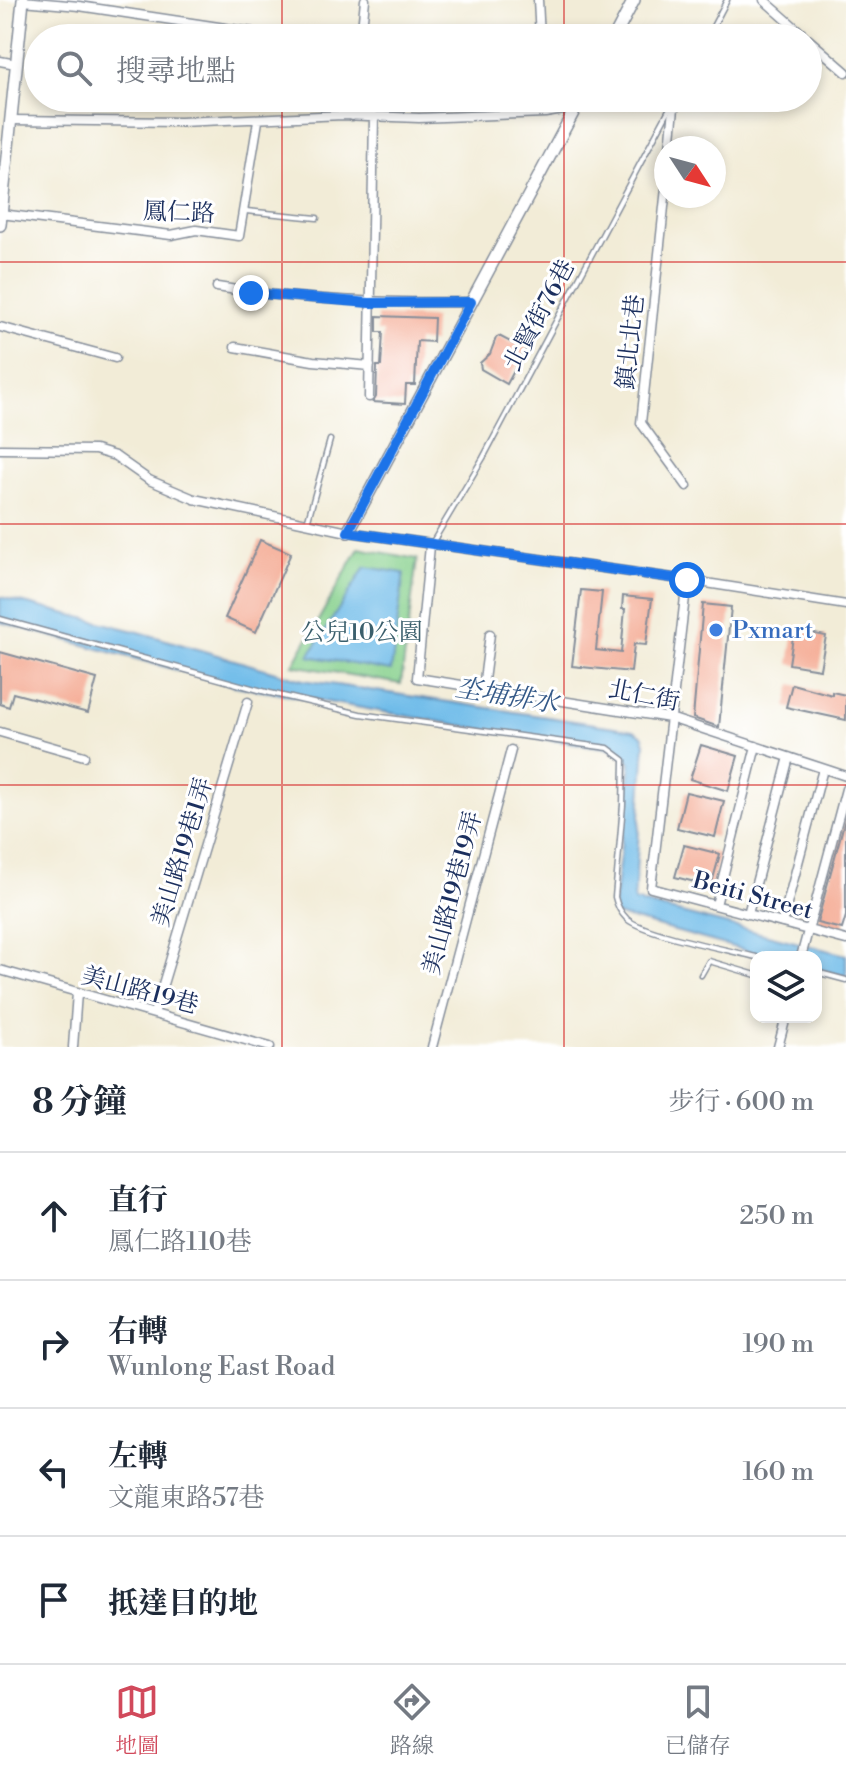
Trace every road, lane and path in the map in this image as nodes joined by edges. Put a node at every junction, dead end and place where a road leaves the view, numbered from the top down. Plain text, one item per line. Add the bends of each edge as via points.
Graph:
1 (23, 0) edge
2 (365, 0) edge
3 (538, 0) edge
4 (634, 0) edge
5 (727, 0) edge
6 (764, 0) edge
7 (199, 24) edge
8 (362, 24) edge
9 (539, 24) edge
10 (621, 24) edge
11 (714, 24) edge
12 (792, 24) edge
13 (822, 51) edge
14 (0, 61) edge
15 (16, 64) junction
16 (846, 72) edge
17 (352, 112) edge
18 (548, 112) edge
19 (574, 112) edge
20 (668, 112) edge
21 (674, 112) edge
22 (545, 113) joint
23 (352, 116) junction
24 (374, 116) junction
25 (10, 120) junction
26 (258, 121) junction
27 (671, 136) edge
28 (2, 188) edge
29 (664, 208) edge
30 (243, 211) junction
31 (317, 218) dead end
32 (1, 220) edge
33 (217, 287) dead end
34 (471, 302) junction
35 (369, 303) junction
36 (0, 327) edge
37 (235, 347) dead end
38 (115, 358) dead end
39 (370, 366) junction
40 (369, 397) dead end
41 (330, 440) dead end
42 (0, 449) edge
43 (687, 486) dead end
44 (307, 525) junction
45 (348, 532) junction
46 (430, 546) junction
47 (687, 580) junction
48 (846, 605) edge
49 (0, 619) edge
50 (490, 634) dead end
51 (483, 688) junction
52 (248, 702) dead end
53 (670, 718) junction
54 (0, 732) edge
55 (756, 746) junction
56 (511, 750) dead end
57 (84, 756) dead end
58 (789, 757) junction
59 (823, 769) junction
60 (846, 776) edge
61 (846, 789) edge
62 (716, 905) junction
63 (748, 914) junction
64 (782, 923) junction
65 (807, 933) junction
66 (846, 940) edge
67 (802, 951) edge
68 (750, 955) edge
69 (0, 970) edge
70 (750, 973) edge
71 (822, 974) edge
72 (701, 975) dead end
73 (846, 980) edge
74 (77, 993) junction
75 (154, 1014) junction
76 (784, 1023) edge
77 (73, 1047) edge
78 (270, 1047) edge
79 (432, 1047) edge
80 (778, 1047) edge

1 - 7 street
1 - 15 street
2 - 8 street
3 - 9 street
4 - 10 street
5 - 11 lane
6 - 12 street
13 - 16 street
14 - 15 street
15 - 25 street
17 - 23 street
18 - 22 street
19 - 34 street
20 - 46 lane, 北賢街76巷 via 483,458
21 - 27 street
22 - 24 street
23 - 24 street
23 - 26 street
24 - 35 street
25 - 26 street
25 - 28 street
26 - 30 street, 鳳仁路
28 - 32 street
29 - 43 street, 鎮北北巷 via 641,423
30 - 31 lane
30 - 32 street, 鳳仁路 via 239,236
33 - 35 street
34 - 35 street
34 - 45 street
35 - 39 street
36 - 38 street
37 - 39 street
39 - 40 street
41 - 44 lane
42 - 44 street via 95,450 194,499
44 - 45 street
45 - 46 street
46 - 47 street
46 - 51 street, 北仁街 via 417,678
47 - 48 street
47 - 53 street
49 - 68 lane via 360,714 608,748 624,760 618,909 629,921 659,932
50 - 51 street
51 - 53 street, 北仁街
52 - 75 street, 美山路19巷1弄
53 - 55 street, 北仁街
53 - 62 street, Beiti Street via 651,888
54 - 57 street
55 - 58 street, 北仁街
55 - 62 street
56 - 79 street, 美山路19巷19弄
58 - 59 street, 北仁街
58 - 63 street
59 - 60 street, 北仁街
59 - 64 street
61 - 65 street
62 - 63 street, Beiti Street
63 - 64 street, Beiti Street
64 - 65 street, Beiti Street
65 - 66 street, Beiti Street
65 - 67 street
69 - 74 street, 美山路19巷
70 - 72 lane via 709,961
71 - 73 lane
74 - 75 street, 美山路19巷
74 - 77 street
75 - 78 street, 美山路19巷
76 - 80 street

